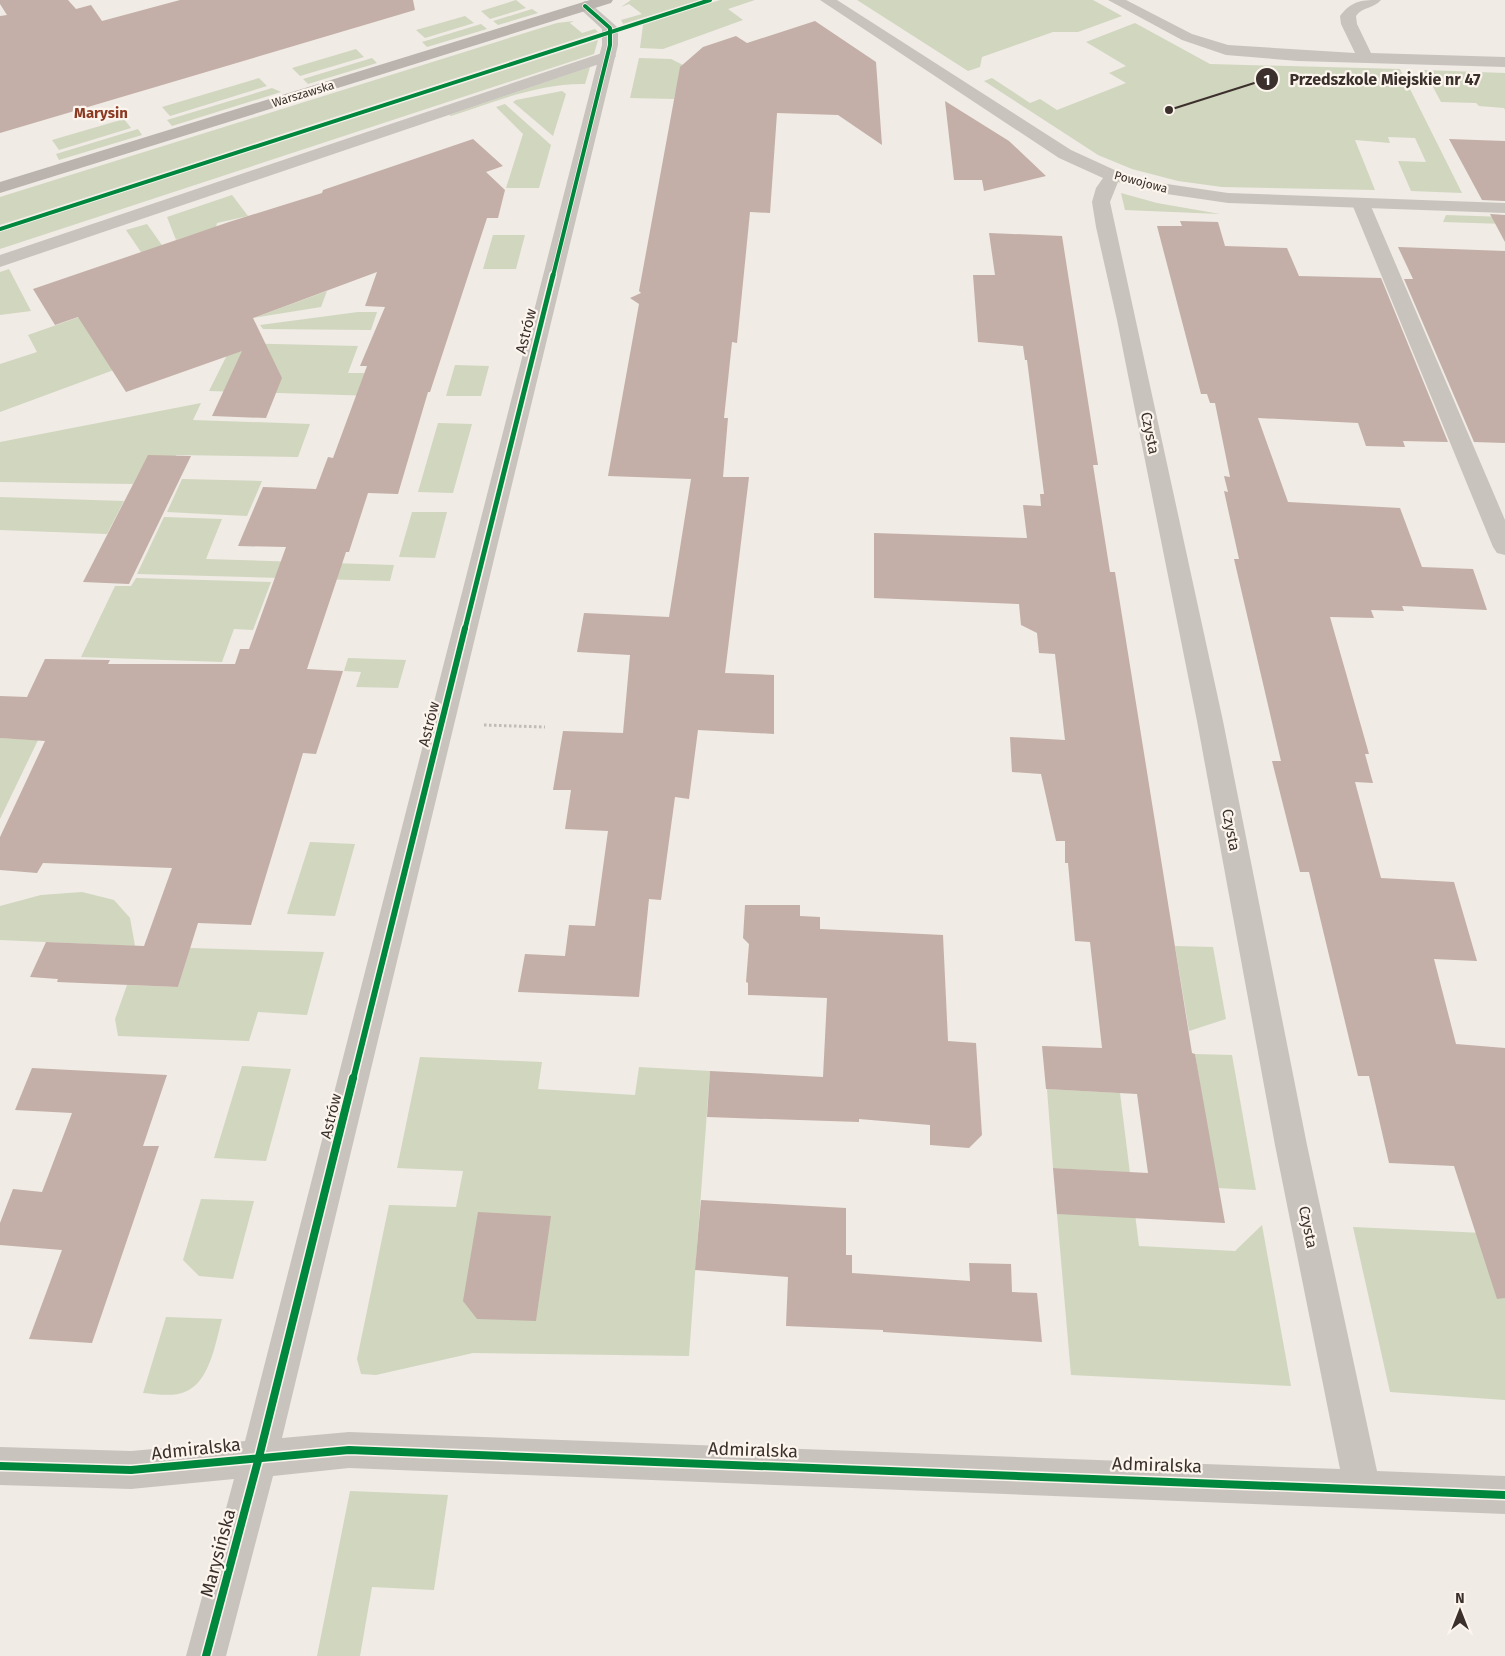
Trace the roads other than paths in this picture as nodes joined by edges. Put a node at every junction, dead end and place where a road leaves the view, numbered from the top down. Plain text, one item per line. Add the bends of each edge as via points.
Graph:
1 (606, 0) edge
2 (826, 0) edge
3 (1115, 0) edge
4 (1374, 0) edge
5 (585, 6) junction
6 (608, 56) junction
7 (1365, 58) junction
8 (1505, 62) edge
9 (1113, 176) junction
10 (0, 188) edge
11 (1361, 204) junction
12 (1505, 208) edge
13 (0, 261) edge
14 (1505, 547) edge
15 (259, 1457) junction
16 (0, 1466) edge
17 (1362, 1488) junction
18 (1505, 1495) edge
19 (206, 1656) edge

1 - 5 street, Warszawska
2 - 9 street, Powojowa via 1065,154
3 - 7 street via 1193,40 1226,50
4 - 7 street via 1354,8 1348,16 1348,24
5 - 6 street, Astrów via 610,28
5 - 10 street, Warszawska
6 - 13 street
6 - 15 street, Astrów
7 - 8 street
9 - 11 street, Powojowa via 1160,188 1228,198
9 - 17 street, Czysta via 1102,195 1105,227 1203,687 1289,1136
11 - 12 street, Powojowa
11 - 14 street
15 - 16 street, Admiralska via 131,1470
15 - 17 street, Admiralska via 349,1450
15 - 19 street, Marysińska
17 - 18 street, Admiralska

